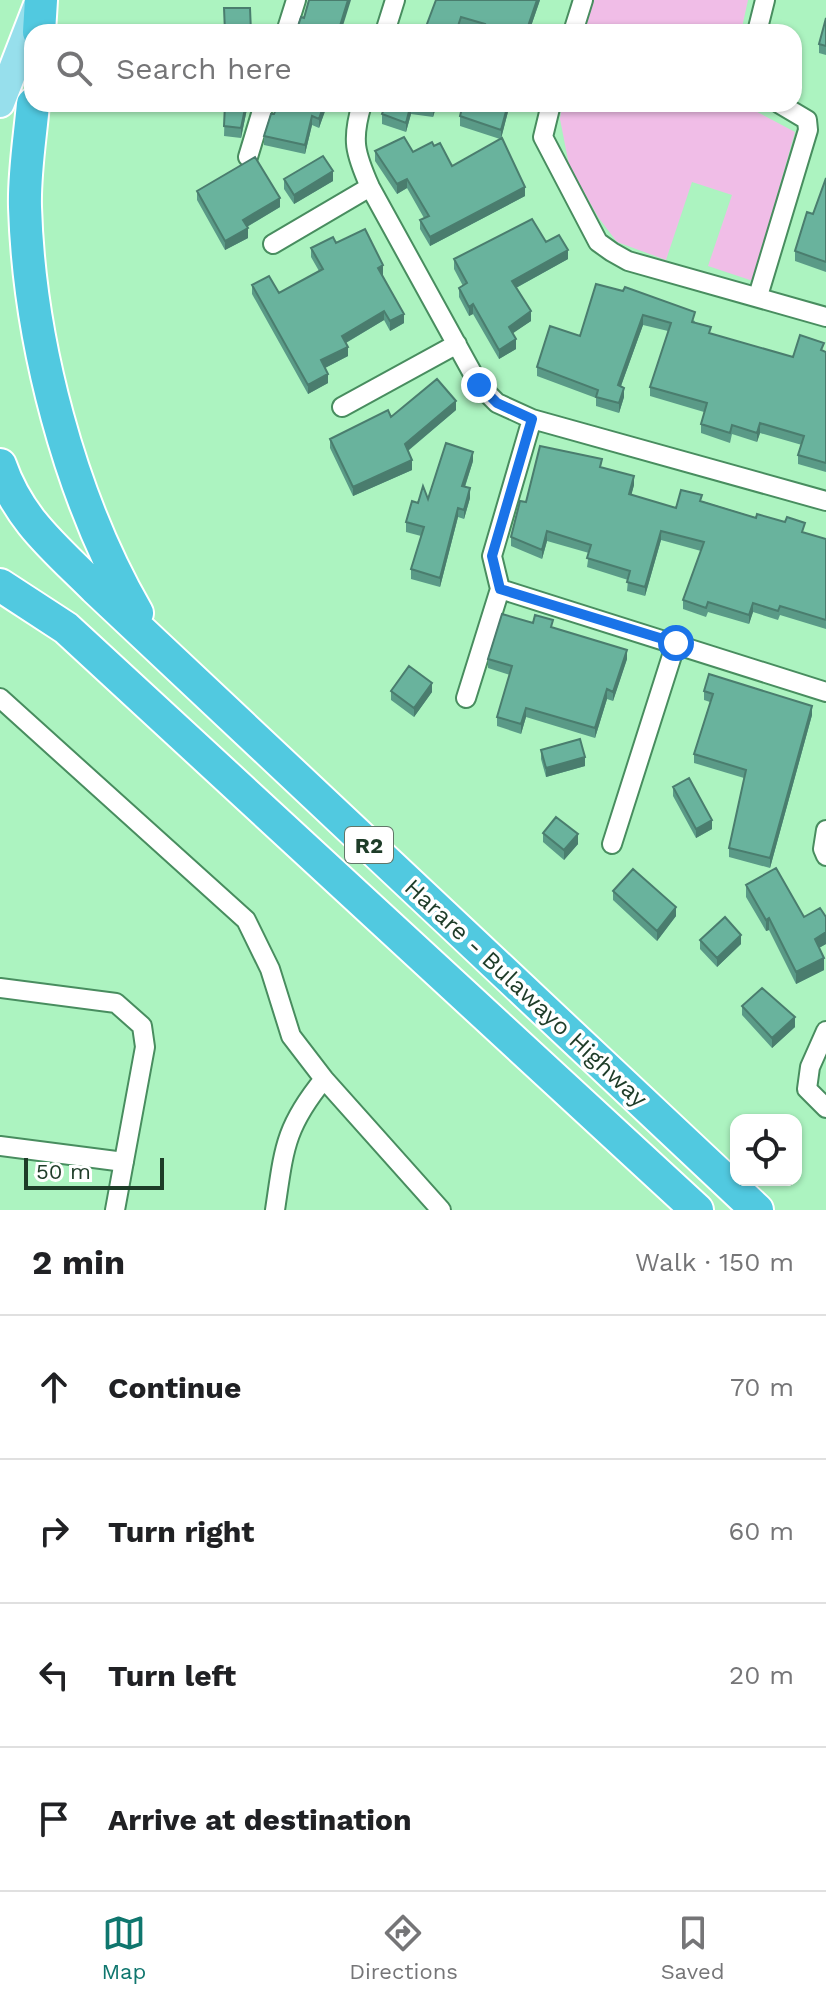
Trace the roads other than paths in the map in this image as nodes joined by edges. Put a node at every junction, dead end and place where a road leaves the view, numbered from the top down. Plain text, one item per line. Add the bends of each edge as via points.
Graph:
1 (39, 0) edge
2 (296, 0) edge
3 (395, 0) edge
4 (583, 0) edge
5 (765, 0) edge
6 (30, 24) edge
7 (39, 24) edge
8 (288, 24) edge
9 (388, 24) edge
10 (576, 24) edge
11 (759, 24) edge
12 (24, 40) edge
13 (0, 43) edge
14 (0, 103) edge
15 (33, 112) edge
16 (262, 112) edge
17 (360, 112) edge
18 (549, 112) edge
19 (794, 112) edge
20 (807, 120) junction
21 (826, 124) edge
22 (248, 157) edge
23 (370, 187) junction
24 (273, 244) dead end
25 (758, 296) junction
26 (826, 317) edge
27 (457, 344) junction
28 (342, 407) dead end
29 (532, 419) junction
30 (0, 465) edge
31 (826, 501) edge
32 (0, 585) edge
33 (500, 589) junction
34 (676, 643) junction
35 (157, 646) junction
36 (826, 692) edge
37 (0, 698) edge
38 (466, 698) dead end
39 (826, 830) edge
40 (612, 844) dead end
41 (826, 856) edge
42 (0, 988) edge
43 (826, 1031) edge
44 (324, 1079) junction
45 (826, 1108) edge
46 (0, 1146) edge
47 (124, 1162) junction
48 (115, 1210) edge
49 (275, 1210) edge
50 (441, 1210) edge
51 (697, 1210) edge
52 (757, 1210) edge

1 - 6 main road
1 - 7 highway
1 - 13 main road
2 - 8 street
3 - 9 street
4 - 10 street
5 - 11 street
12 - 14 main road
15 - 35 highway via 26,217 30,284 52,401 116,577
16 - 22 street
17 - 23 street via 354,136
18 - 25 street via 543,137 598,242 628,261
19 - 20 street
20 - 21 street
20 - 25 street
23 - 24 street
23 - 27 street
25 - 26 street
27 - 28 street
27 - 29 street via 479,385 497,403
29 - 31 street
29 - 33 street via 492,556
30 - 35 highway, Harare - Bulawayo Highway / R2 via 26,519
32 - 51 highway, Harare - Bulawayo Highway / R2 via 66,628
33 - 34 street
33 - 38 street
34 - 36 street
34 - 40 street
35 - 52 highway, Harare - Bulawayo Highway / R2
37 - 44 street via 246,920 270,969 291,1036
39 - 41 street
42 - 47 street via 116,1003 142,1026 145,1047
43 - 45 street via 817,1045 807,1089
44 - 49 street via 297,1112 284,1149
44 - 50 street
46 - 47 street
47 - 48 street

